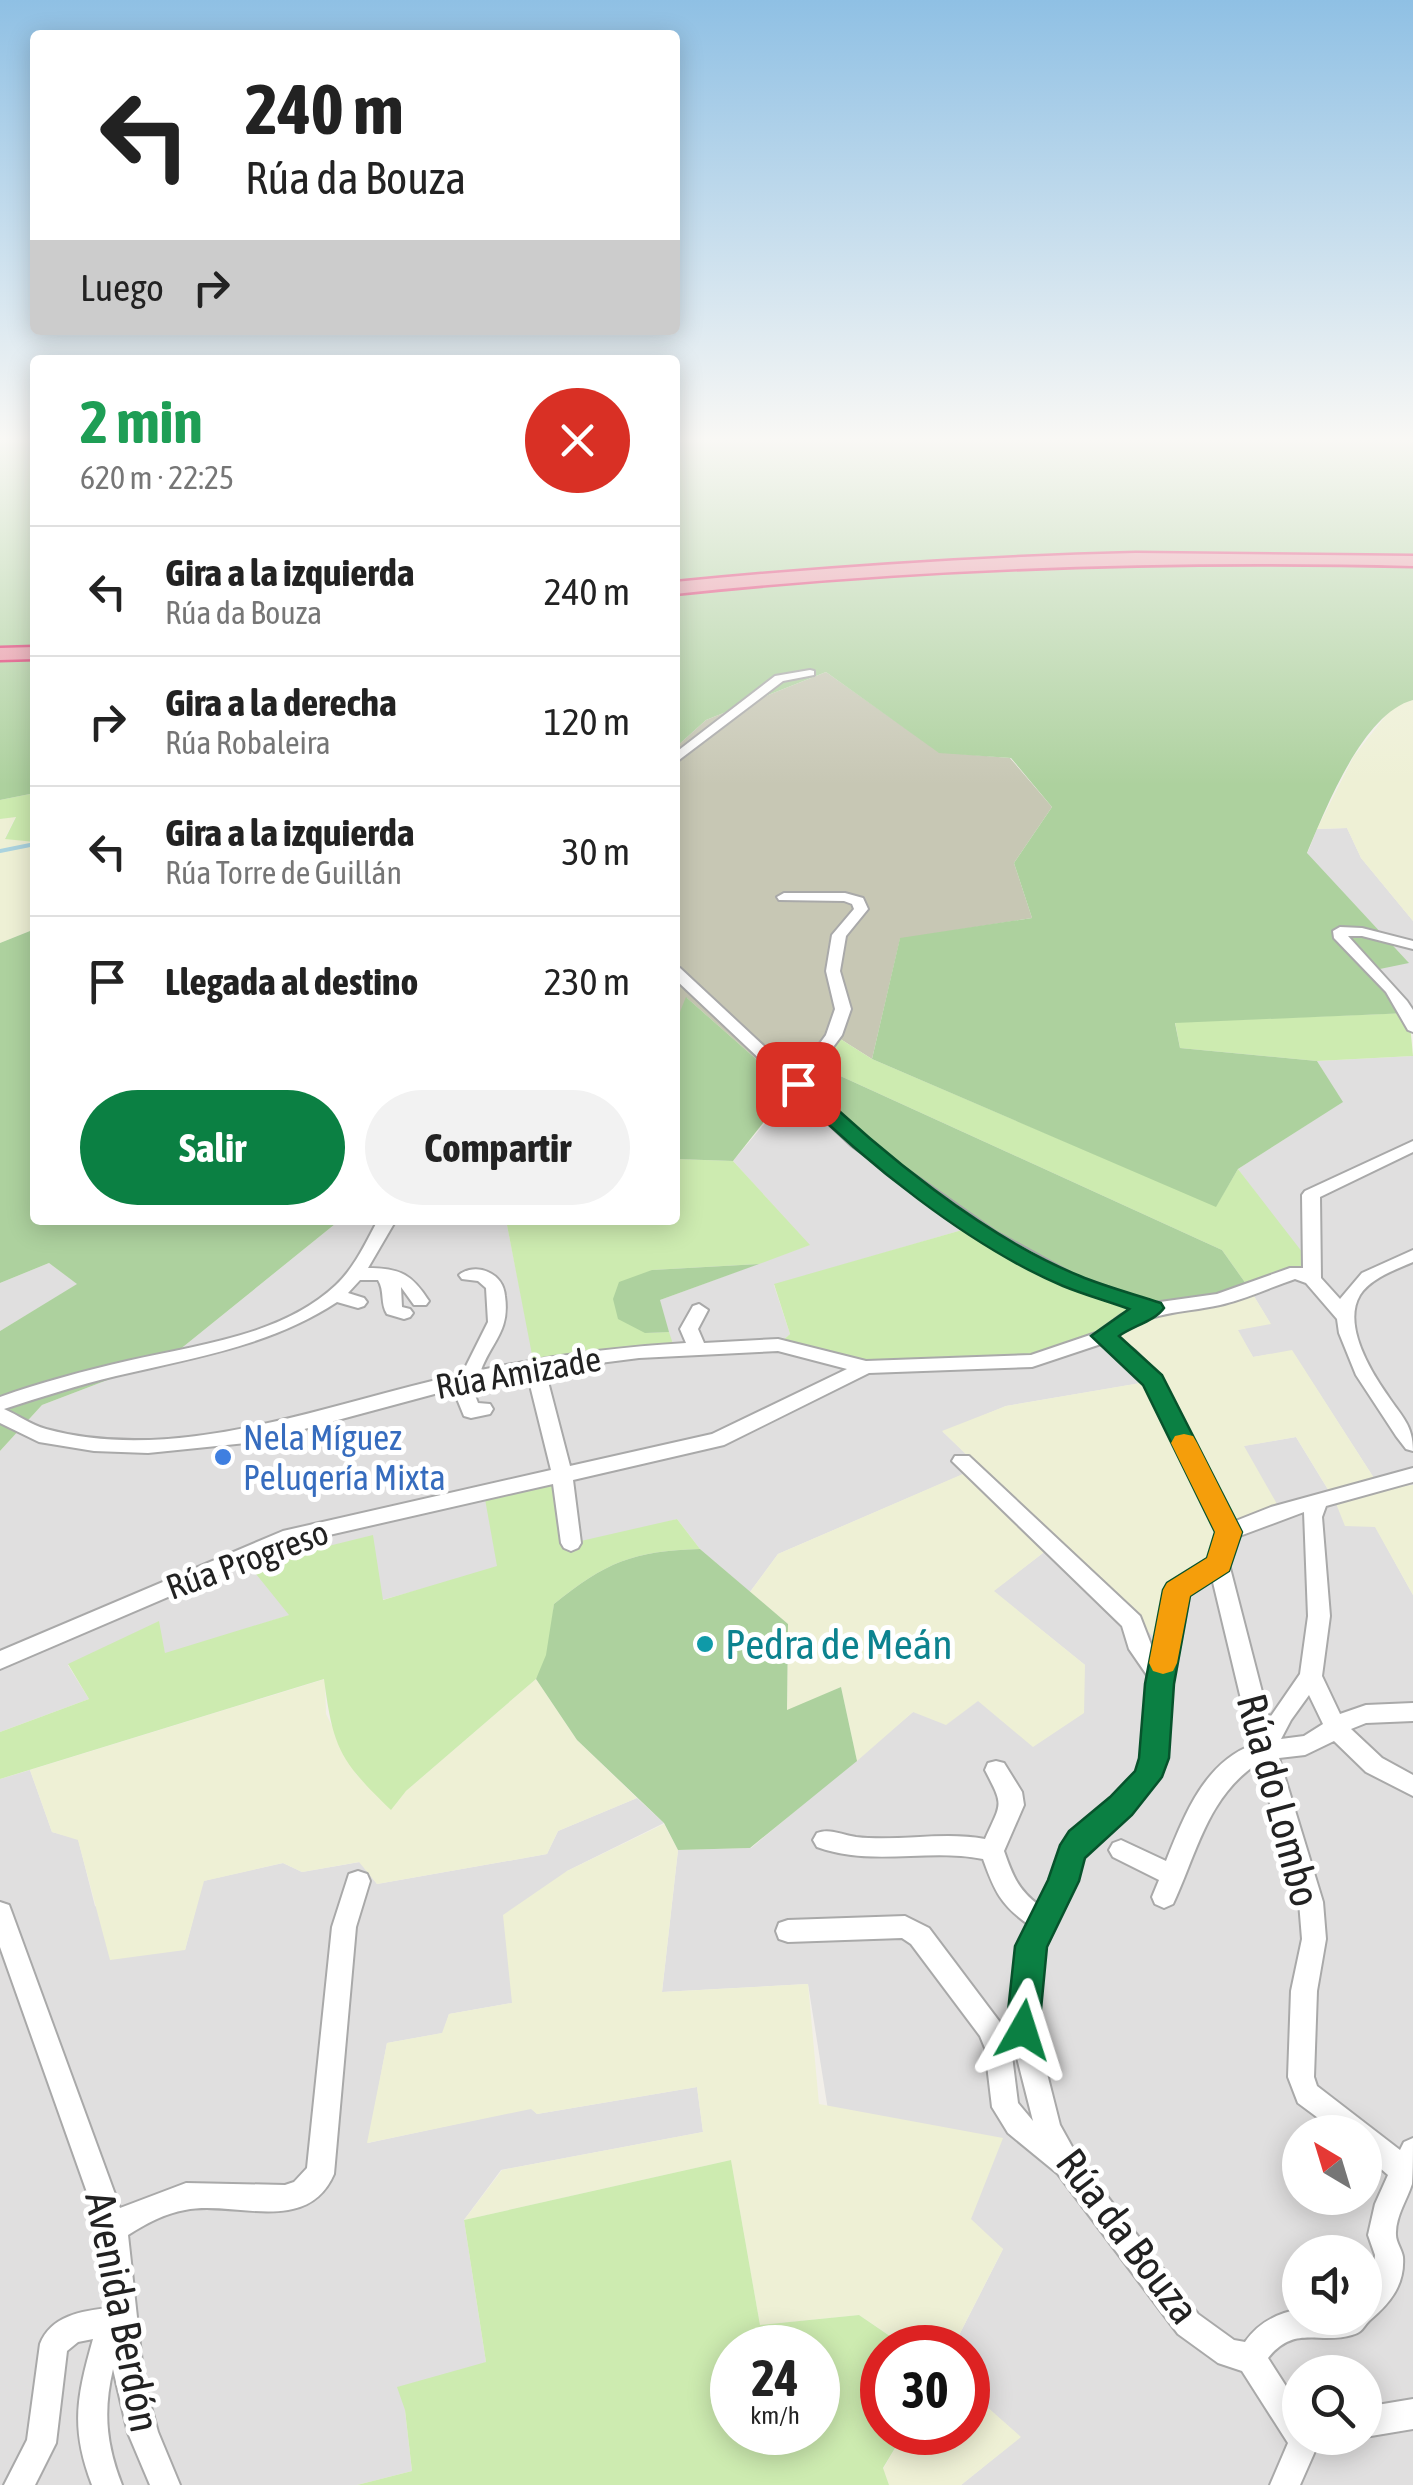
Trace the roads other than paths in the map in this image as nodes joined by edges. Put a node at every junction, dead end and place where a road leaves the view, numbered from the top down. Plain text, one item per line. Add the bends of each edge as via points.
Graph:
1 (1413, 561) edge
2 (680, 588) edge
3 (30, 653) edge
4 (0, 654) edge
5 (810, 673) dead end
6 (680, 755) edge
7 (784, 897) dead end
8 (1413, 944) edge
9 (680, 976) edge
10 (1413, 1027) edge
11 (798, 1084) junction
12 (1413, 1146) edge
13 (384, 1225) edge
14 (1413, 1256) edge
15 (356, 1274) junction
16 (384, 1274) junction
17 (468, 1275) dead end
18 (1312, 1279) junction
19 (334, 1296) junction
20 (420, 1301) dead end
21 (358, 1302) dead end
22 (1152, 1308) junction
23 (699, 1310) dead end
24 (404, 1314) dead end
25 (1344, 1316) junction
26 (1103, 1336) junction
27 (697, 1349) junction
28 (534, 1365) junction
29 (866, 1367) junction
30 (465, 1380) junction
31 (0, 1404) edge
32 (482, 1409) dead end
33 (0, 1416) edge
34 (1413, 1444) edge
35 (962, 1460) dead end
36 (562, 1474) junction
37 (1413, 1476) edge
38 (1318, 1502) junction
39 (1228, 1532) junction
40 (571, 1543) dead end
41 (1219, 1564) junction
42 (0, 1660) edge
43 (1311, 1676) junction
44 (1160, 1677) junction
45 (1413, 1712) edge
46 (1336, 1728) junction
47 (1264, 1750) junction
48 (996, 1770) dead end
49 (1413, 1786) edge
50 (825, 1840) dead end
51 (1121, 1850) dead end
52 (992, 1851) junction
53 (358, 1880) dead end
54 (0, 1913) edge
55 (1041, 1920) junction
56 (788, 1932) dead end
57 (1023, 2030) junction
58 (998, 2048) junction
59 (1335, 2115) edge
60 (1382, 2147) edge
61 (1408, 2160) edge
62 (1070, 2170) junction
63 (114, 2230) junction
64 (1382, 2235) edge
65 (1382, 2235) edge
66 (1382, 2292) edge
67 (117, 2324) junction
68 (1282, 2324) edge
69 (1251, 2358) junction
70 (1282, 2405) edge
71 (1413, 2414) edge
72 (1382, 2419) edge
73 (1299, 2455) edge
74 (1291, 2482) edge
75 (19, 2485) edge
76 (107, 2485) edge
77 (166, 2485) edge

1 - 2 highway via 1039,560
3 - 4 highway
5 - 6 street via 779,678
7 - 11 street via 845,897 860,909 839,935 833,971 843,1009 834,1035
8 - 10 street via 1362,932 1338,935 1374,970
9 - 11 street
11 - 22 street via 857,1142 988,1235 1070,1280
12 - 18 street via 1311,1194
13 - 15 street
14 - 25 street via 1366,1278
15 - 16 street
15 - 19 street
16 - 20 street via 408,1282
16 - 24 street via 393,1288 393,1310
17 - 30 street via 495,1286 496,1326
18 - 22 street via 1296,1272 1220,1299
18 - 25 street
19 - 21 street
19 - 31 street via 232,1344
22 - 26 street, Rúa Progreso
23 - 27 street via 688,1329
25 - 34 street via 1364,1377
26 - 29 street, Rúa Progreso via 1032,1361
26 - 39 street via 1153,1381
27 - 28 street, Rúa Amizade
27 - 29 street, Rúa Amizade via 778,1345
28 - 30 street, Rúa Amizade
28 - 36 street
29 - 36 street, Rúa Progreso via 717,1440
30 - 32 street via 471,1411
30 - 33 street, Rúa Amizade via 256,1435 148,1446 39,1435
35 - 44 street via 1132,1622 1140,1650
36 - 40 street
36 - 42 street, Rúa Progreso via 290,1536
37 - 38 street
38 - 39 street
38 - 43 street via 1312,1518 1320,1616
39 - 41 street
41 - 44 street, Rúa da Bouza via 1177,1590
41 - 47 street, Rúa do Lombo
43 - 46 street
43 - 47 street
44 - 55 street, Rúa da Bouza via 1147,1777 1080,1840
45 - 46 street via 1367,1714
46 - 47 street via 1296,1748
46 - 49 street via 1374,1764
47 - 51 street via 1229,1773 1201,1808 1168,1886
47 - 59 street, Rúa do Lombo via 1311,1902 1314,1938 1304,1991 1301,2077 1307,2094
48 - 52 street via 1012,1805
50 - 52 street via 857,1850 926,1843
52 - 55 street via 1016,1902
53 - 63 street via 344,1927 320,2174 302,2194 186,2196 136,2214
54 - 63 street, Avenida Berdón
55 - 57 street, Rúa da Bouza via 1031,1946
56 - 58 street via 905,1927 933,1950
57 - 58 street
57 - 62 street, Rúa da Bouza via 1048,2128
58 - 62 street via 1005,2108
60 - 61 street
61 - 64 street
62 - 69 street, Rúa da Bouza via 1188,2324 1228,2353
63 - 67 street, Avenida Berdón
65 - 66 street via 1389,2256
67 - 75 street via 71,2328 54,2344 41,2443
67 - 76 street via 91,2396 90,2439
67 - 77 street, Avenida Berdón via 142,2433
68 - 69 street via 1264,2335
69 - 70 street
71 - 72 street
73 - 74 street

